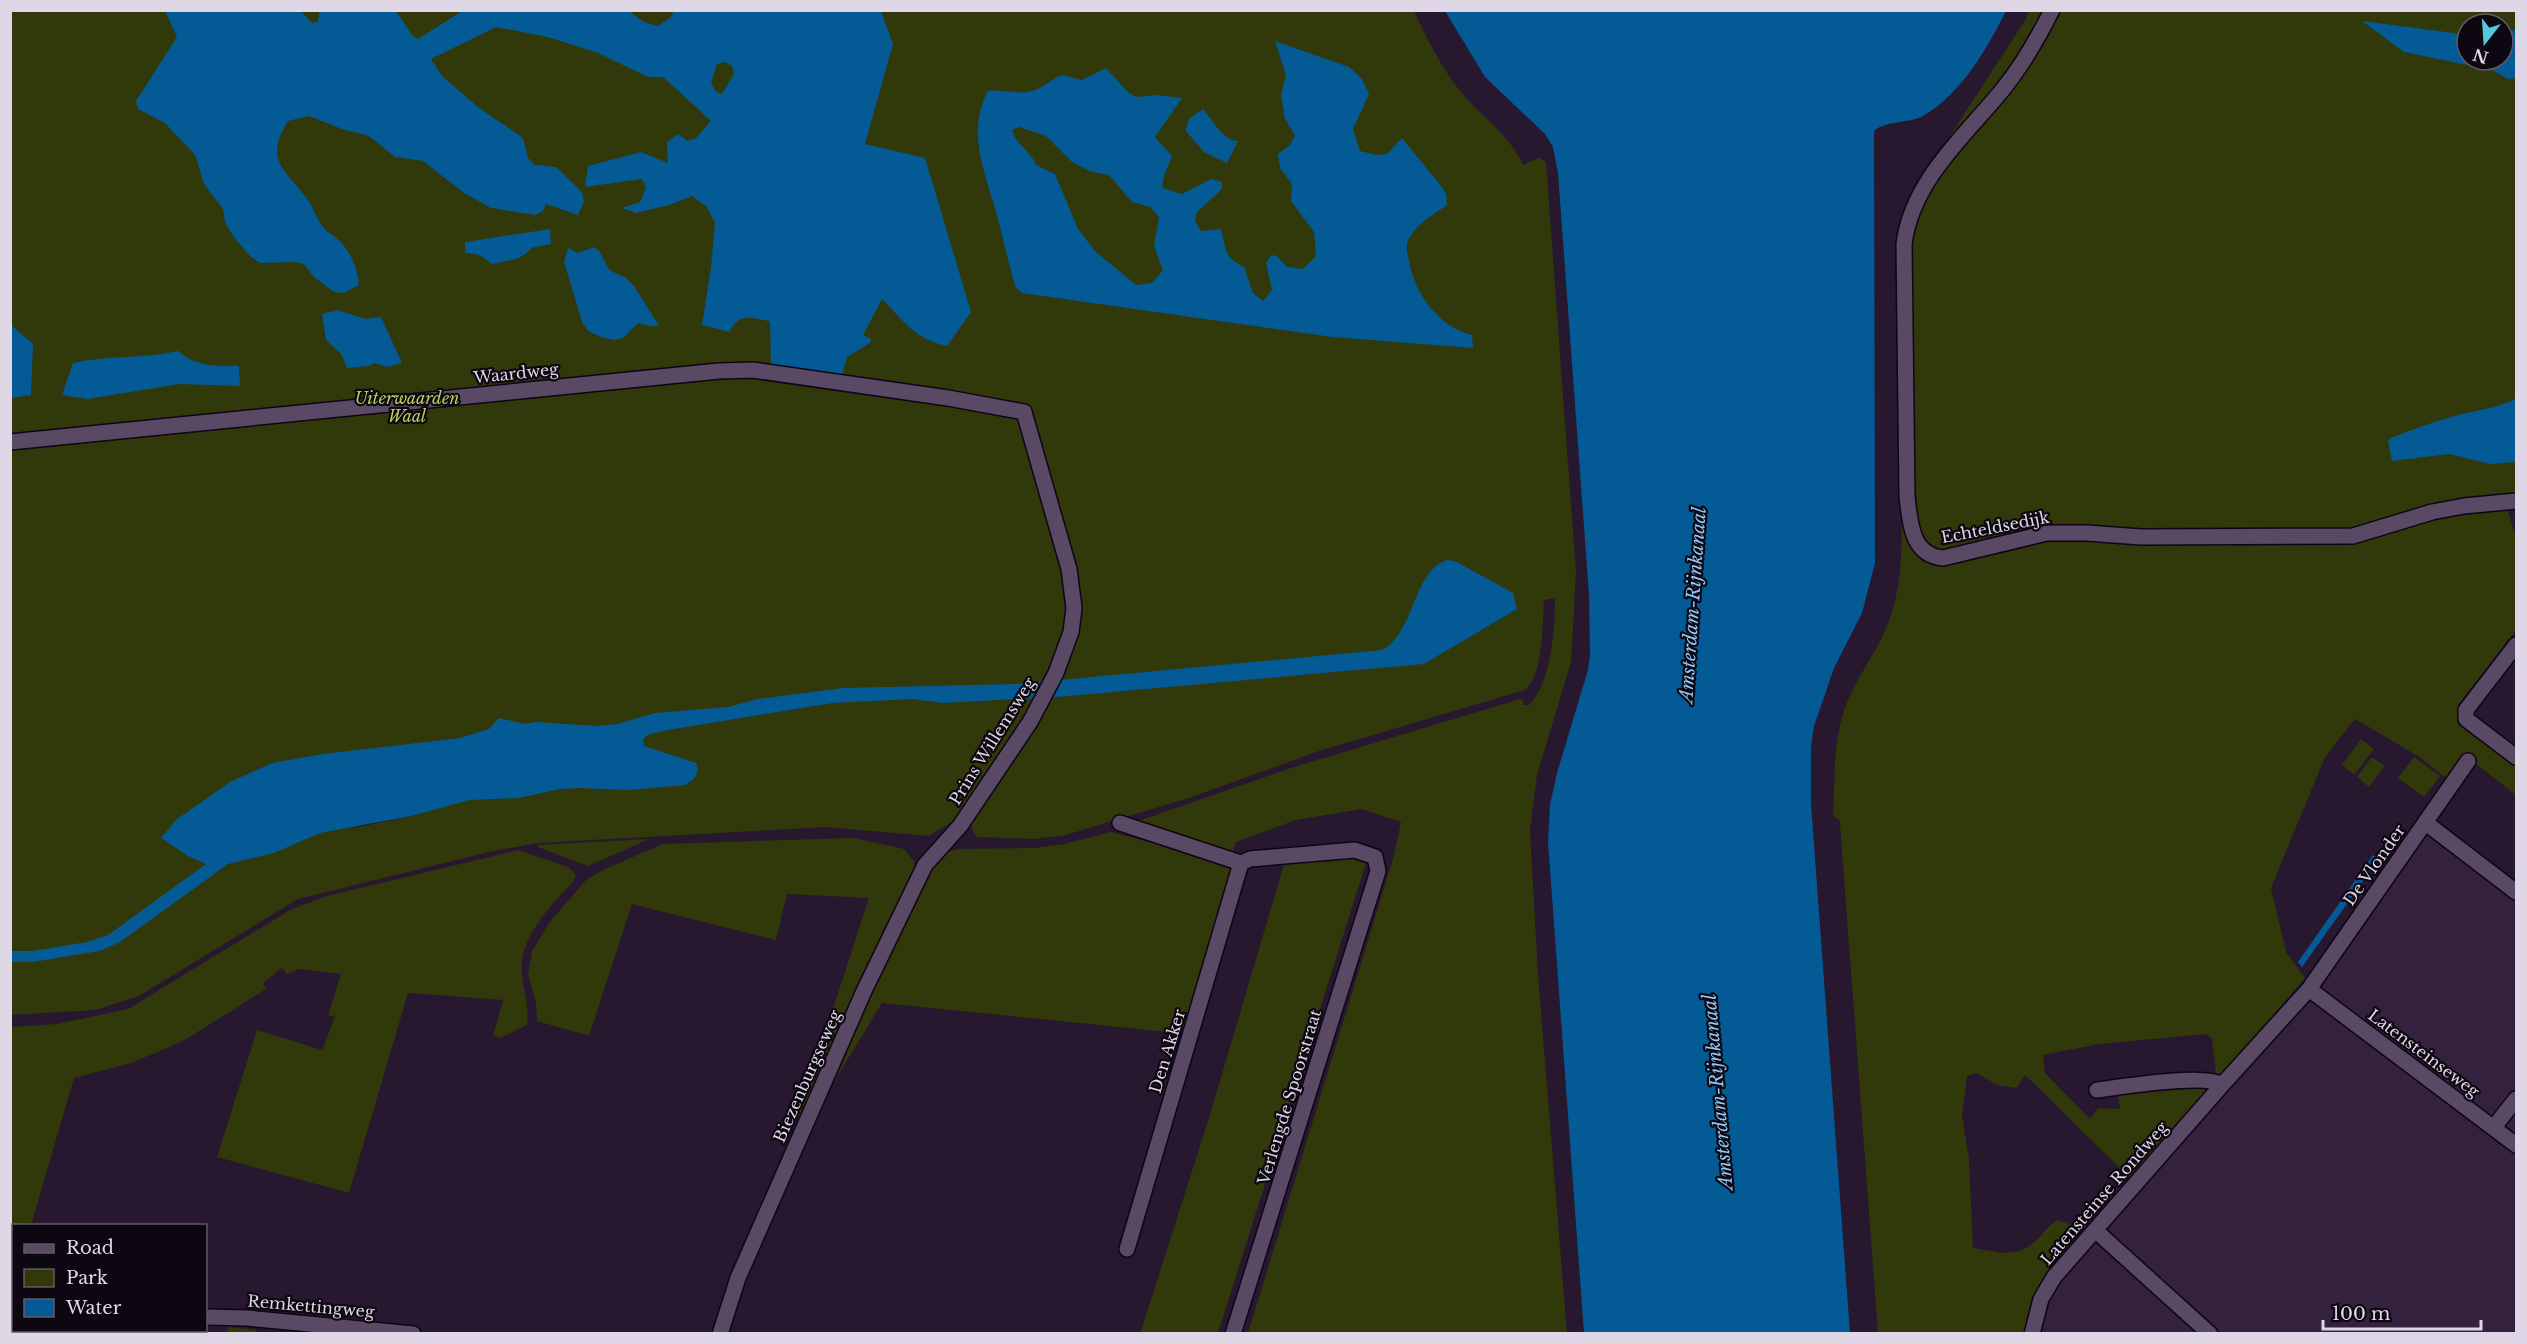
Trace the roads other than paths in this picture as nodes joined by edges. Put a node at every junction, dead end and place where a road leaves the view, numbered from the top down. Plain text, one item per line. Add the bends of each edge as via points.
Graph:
1 (2052, 10) edge
2 (1024, 412) joint
3 (10, 442) edge
4 (2517, 501) edge
5 (2517, 645) edge
6 (2517, 757) edge
7 (2468, 761) dead end
8 (1120, 823) dead end
9 (2426, 823) junction
10 (945, 841) joint
11 (1241, 863) junction
12 (2517, 892) edge
13 (2309, 989) junction
14 (2222, 1085) junction
15 (2097, 1090) dead end
16 (2517, 1099) edge
17 (2494, 1127) junction
18 (2517, 1145) edge
19 (2095, 1230) junction
20 (1127, 1249) dead end
21 (207, 1317) edge
22 (413, 1334) edge
23 (720, 1334) edge
24 (1233, 1334) edge
25 (2032, 1334) edge
26 (2210, 1334) edge

1 - 4 street, Echteldsedijk via 2019,68 1924,186 1906,227 1907,496 1911,530 1923,550 1943,558 2047,533 2353,536 2432,512
2 - 3 street, Waardweg via 753,370 719,371
2 - 10 street, Prins Willemsweg via 1070,569 1074,608 1071,632 1039,706 960,826
5 - 6 street via 2465,715
7 - 9 street, De Vlonder
8 - 11 street
9 - 12 street
9 - 13 street, De Vlonder
10 - 23 street, Biezenburgseweg via 925,865 864,991 738,1278
11 - 20 street, Den Akker
11 - 24 street, Verlengde Spoorstraat via 1355,850 1374,857 1378,871
13 - 14 street, Latensteinse Rondweg
13 - 17 street, Latensteinseweg
14 - 15 street via 2193,1080
14 - 19 street, Latensteinse Rondweg
16 - 17 street
17 - 18 street, Latensteinseweg
19 - 25 street, Latensteinse Rondweg via 2047,1288 2036,1312
19 - 26 street
21 - 22 street, Remkettingweg

